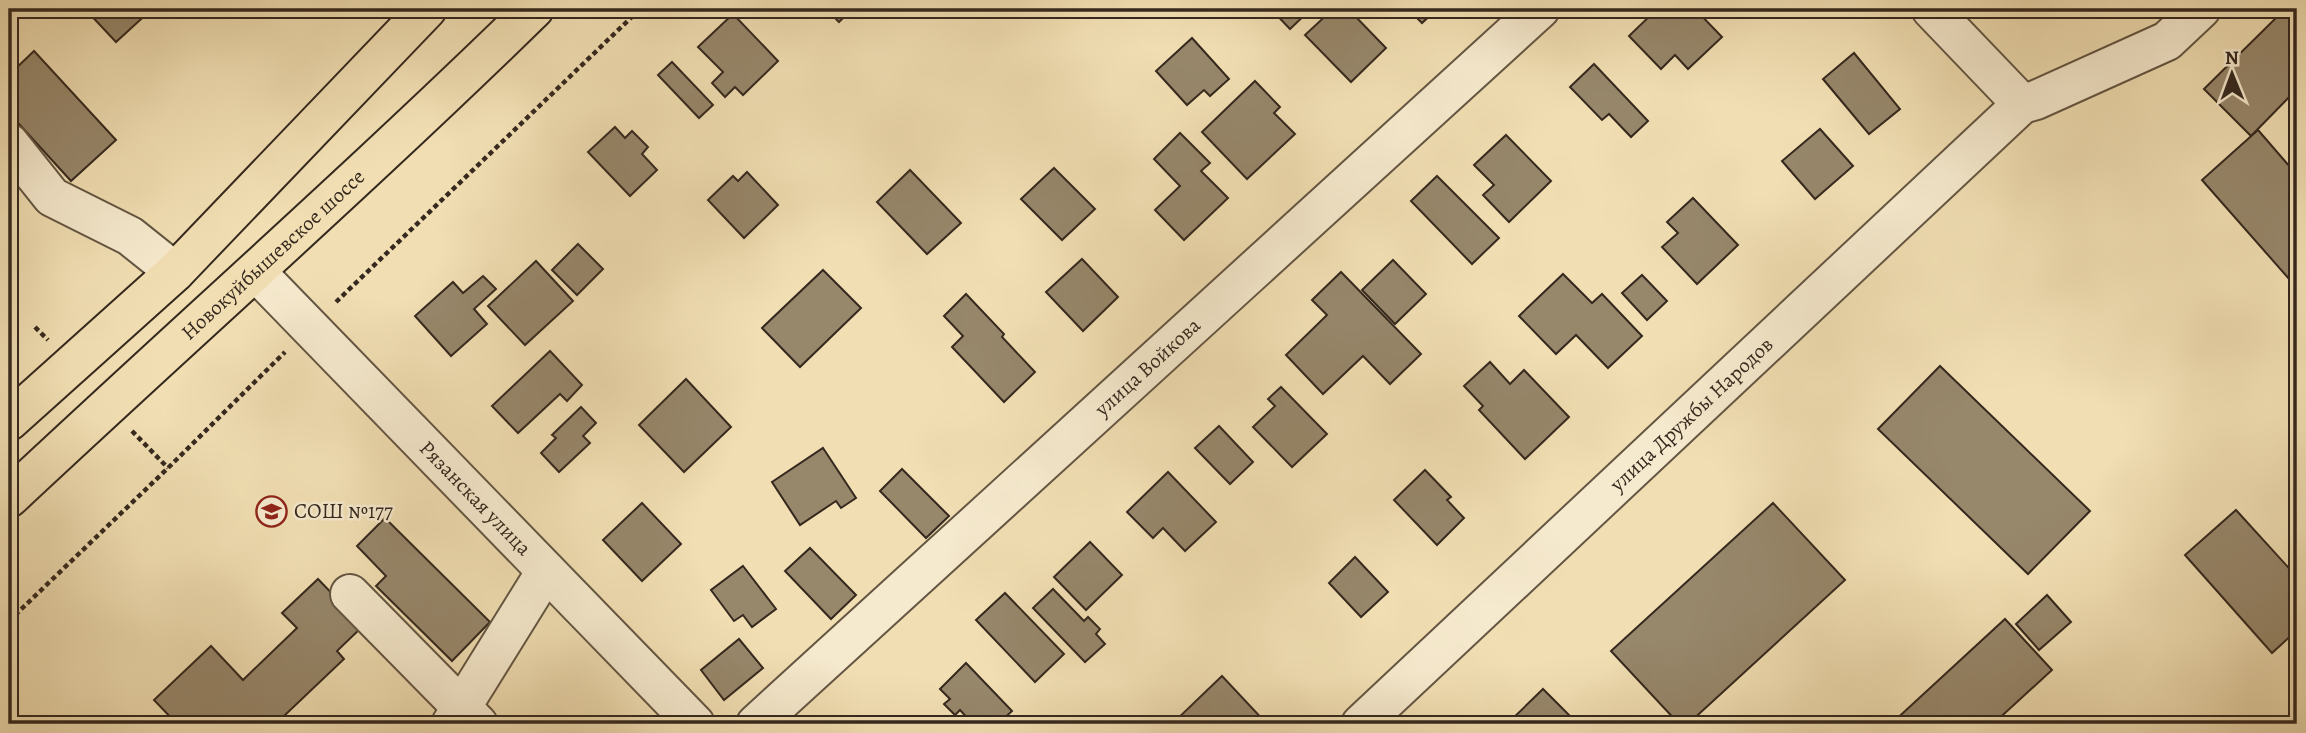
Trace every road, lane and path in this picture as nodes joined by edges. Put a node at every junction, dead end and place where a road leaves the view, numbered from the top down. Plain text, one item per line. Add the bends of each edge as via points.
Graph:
1 (427, 9) edge
2 (534, 9) edge
3 (1540, 9) edge
4 (1931, 9) edge
5 (2201, 9) edge
6 (2022, 104) junction
7 (9, 143) edge
8 (175, 272) junction
9 (256, 272) junction
10 (9, 421) edge
11 (9, 498) edge
12 (546, 571) junction
13 (350, 594) dead end
14 (464, 719) edge
15 (695, 724) edge
16 (756, 724) edge
17 (1361, 724) edge

1 - 8 main road
2 - 9 main road, Новокуйбышевское шоссе
3 - 16 street, улица Войкова
4 - 6 street
5 - 6 street, улица Дружбы Народов via 2167,41
6 - 17 street, улица Дружбы Народов
7 - 8 street via 52,197 130,236
8 - 10 main road
9 - 11 main road, Новокуйбышевское шоссе
9 - 12 street, Рязанская улица
12 - 14 street
12 - 15 street, Рязанская улица
13 - 14 street

